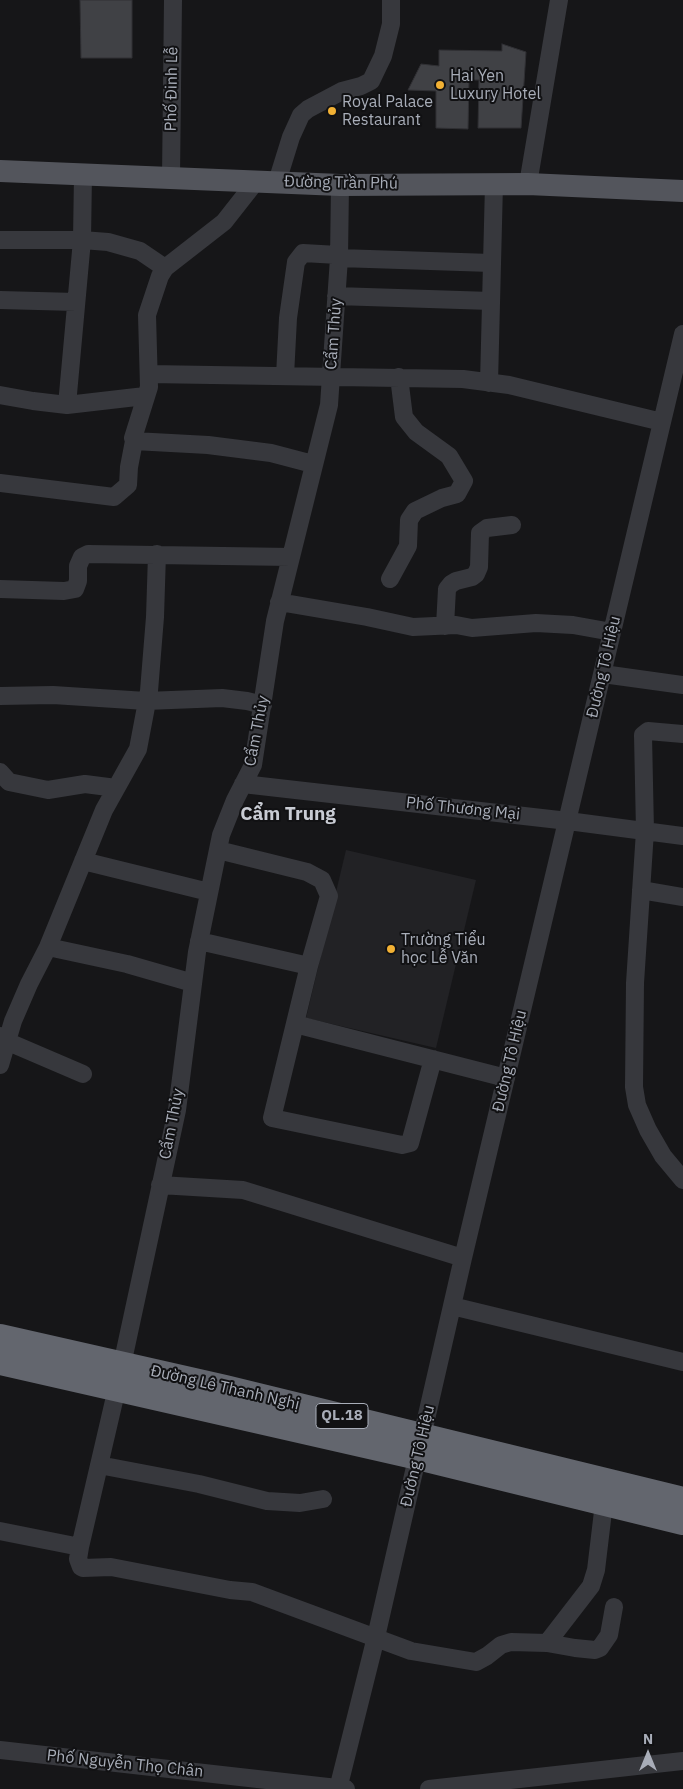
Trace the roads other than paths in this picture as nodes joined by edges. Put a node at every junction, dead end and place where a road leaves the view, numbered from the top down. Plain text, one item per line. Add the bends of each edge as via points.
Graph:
1 (173, 0) edge
2 (391, 0) edge
3 (559, 0) edge
4 (0, 171) edge
5 (83, 174) junction
6 (171, 177) junction
7 (267, 181) junction
8 (494, 184) junction
9 (528, 184) junction
10 (340, 185) junction
11 (683, 191) edge
12 (0, 240) edge
13 (82, 240) junction
14 (338, 256) junction
15 (491, 262) junction
16 (164, 268) junction
17 (336, 296) junction
18 (0, 300) edge
19 (491, 301) junction
20 (76, 302) junction
21 (683, 334) edge
22 (149, 374) junction
23 (285, 376) junction
24 (331, 376) junction
25 (399, 377) junction
26 (488, 382) junction
27 (0, 395) edge
28 (145, 396) junction
29 (67, 405) junction
30 (662, 422) junction
31 (134, 441) junction
32 (313, 467) junction
33 (0, 483) edge
34 (512, 525) dead end
35 (158, 554) junction
36 (291, 557) junction
37 (390, 579) dead end
38 (0, 589) edge
39 (279, 602) junction
40 (445, 626) junction
41 (612, 632) junction
42 (602, 674) junction
43 (683, 685) edge
44 (0, 696) edge
45 (146, 702) junction
46 (263, 706) junction
47 (683, 734) edge
48 (0, 772) edge
49 (243, 784) junction
50 (116, 788) junction
51 (568, 821) junction
52 (645, 831) junction
53 (683, 836) edge
54 (218, 850) junction
55 (83, 861) junction
56 (641, 890) junction
57 (209, 892) junction
58 (683, 897) edge
59 (199, 941) junction
60 (48, 946) junction
61 (309, 966) junction
62 (193, 983) junction
63 (295, 1024) junction
64 (3, 1038) edge
65 (433, 1059) junction
66 (0, 1065) edge
67 (84, 1074) dead end
68 (506, 1078) junction
69 (683, 1180) edge
70 (160, 1185) junction
71 (463, 1258) junction
72 (452, 1306) junction
73 (0, 1337) edge
74 (0, 1362) edge
75 (683, 1362) edge
76 (120, 1376) junction
77 (420, 1446) junction
78 (99, 1464) junction
79 (323, 1499) dead end
80 (683, 1500) edge
81 (604, 1503) junction
82 (683, 1522) edge
83 (0, 1531) edge
84 (80, 1547) junction
85 (614, 1607) dead end
86 (376, 1637) junction
87 (547, 1643) junction
88 (0, 1750) edge
89 (683, 1761) edge
90 (555, 1782) edge
91 (339, 1789) edge
92 (346, 1789) edge
93 (429, 1789) edge

1 - 6 street, Phố Đinh Lễ
2 - 7 street via 391,24 383,56 371,81 342,91 301,115
3 - 9 street
4 - 5 main road, Đường Trần Phú
5 - 6 main road, Đường Trần Phú
5 - 13 street
6 - 7 main road, Đường Trần Phú
7 - 10 main road, Đường Trần Phú
7 - 16 street via 224,222
8 - 9 main road, Đường Trần Phú
8 - 10 main road, Đường Trần Phú
8 - 15 street
9 - 11 main road, Đường Trần Phú
10 - 14 street, Cẩm Thủy
12 - 13 street
13 - 16 street via 108,242 140,251
13 - 20 street
14 - 15 street
14 - 17 street, Cẩm Thủy
14 - 23 street via 303,253 296,262 288,318
15 - 19 street
16 - 22 street via 147,315
17 - 19 street
17 - 24 street, Cẩm Thủy
18 - 20 street
19 - 26 street
20 - 29 street
21 - 30 street, Đường Tô Hiệu
22 - 23 street
22 - 28 street via 149,388
23 - 24 street
24 - 25 street
24 - 32 street, Cẩm Thủy via 329,405
25 - 26 street
25 - 37 street via 404,417 416,432 449,456 464,481 457,494 415,511 409,520 408,546
26 - 30 street
27 - 29 street
28 - 29 street
28 - 31 street
30 - 41 street, Đường Tô Hiệu
31 - 32 street via 208,445 270,453 309,463
31 - 33 street via 128,485 114,497
32 - 36 street, Cẩm Thủy
34 - 40 street via 487,528 480,533 476,574 456,581 447,589
35 - 36 street
35 - 38 street via 88,554 82,557 78,566 75,589
35 - 45 street
36 - 39 street, Cẩm Thủy
39 - 40 street via 413,627
39 - 46 street, Cẩm Thủy
40 - 41 street via 472,628 536,623
41 - 42 street, Đường Tô Hiệu
42 - 43 street
42 - 51 street, Đường Tô Hiệu
44 - 45 street via 53,695
45 - 46 street via 222,698 247,700
45 - 50 street via 138,748
46 - 49 street, Cẩm Thủy via 253,766
47 - 52 street via 648,731 642,735
48 - 50 street via 9,782 48,790 85,784
49 - 51 street, Phố Thương Mại
49 - 54 street, Cẩm Thủy via 221,835
50 - 55 street
51 - 52 street, Phố Thương Mại
51 - 68 street, Đường Tô Hiệu
52 - 53 street, Phố Thương Mại
52 - 56 street
54 - 57 street, Cẩm Thủy
54 - 61 street via 307,872 322,880 329,896
55 - 57 street
55 - 60 street
56 - 58 street
56 - 69 street via 635,982 636,1096 663,1156
57 - 59 street, Cẩm Thủy
59 - 61 street
59 - 62 street, Cẩm Thủy
60 - 62 street
60 - 64 street
61 - 63 street
62 - 70 street, Cẩm Thủy via 177,1110
63 - 65 street
63 - 65 street via 272,1118 402,1145 410,1143
64 - 66 street
64 - 67 street
65 - 68 street
68 - 71 street, Đường Tô Hiệu
70 - 71 street via 242,1190
70 - 76 street, Cẩm Thủy
71 - 72 street, Đường Tô Hiệu
72 - 75 street
72 - 77 street, Đường Tô Hiệu
73 - 76 highway, Đường Lê Thanh Nghị / QL.18
74 - 76 highway, Đường Lê Thanh Nghị / QL.18
76 - 77 highway, Đường Lê Thanh Nghị / QL.18
76 - 78 street, Cẩm Thủy
77 - 80 highway, Đường Lê Thanh Nghị / QL.18
77 - 81 highway, Đường Lê Thanh Nghị / QL.18
77 - 86 street, Đường Tô Hiệu
78 - 79 street via 267,1501 300,1503
78 - 84 street, Cẩm Thủy
81 - 82 highway, Đường Lê Thanh Nghị / QL.18
81 - 87 street via 591,1586
83 - 84 street
84 - 86 street via 78,1559 83,1568 111,1567 252,1592
85 - 87 street via 609,1635 600,1648
86 - 87 street via 411,1651 470,1662 482,1660 501,1645 511,1642
86 - 91 street, Đường Tô Hiệu
88 - 91 street, Phố Nguyễn Thọ Chân
89 - 90 street
90 - 93 street
91 - 92 street, Phố Nguyễn Thọ Chân

